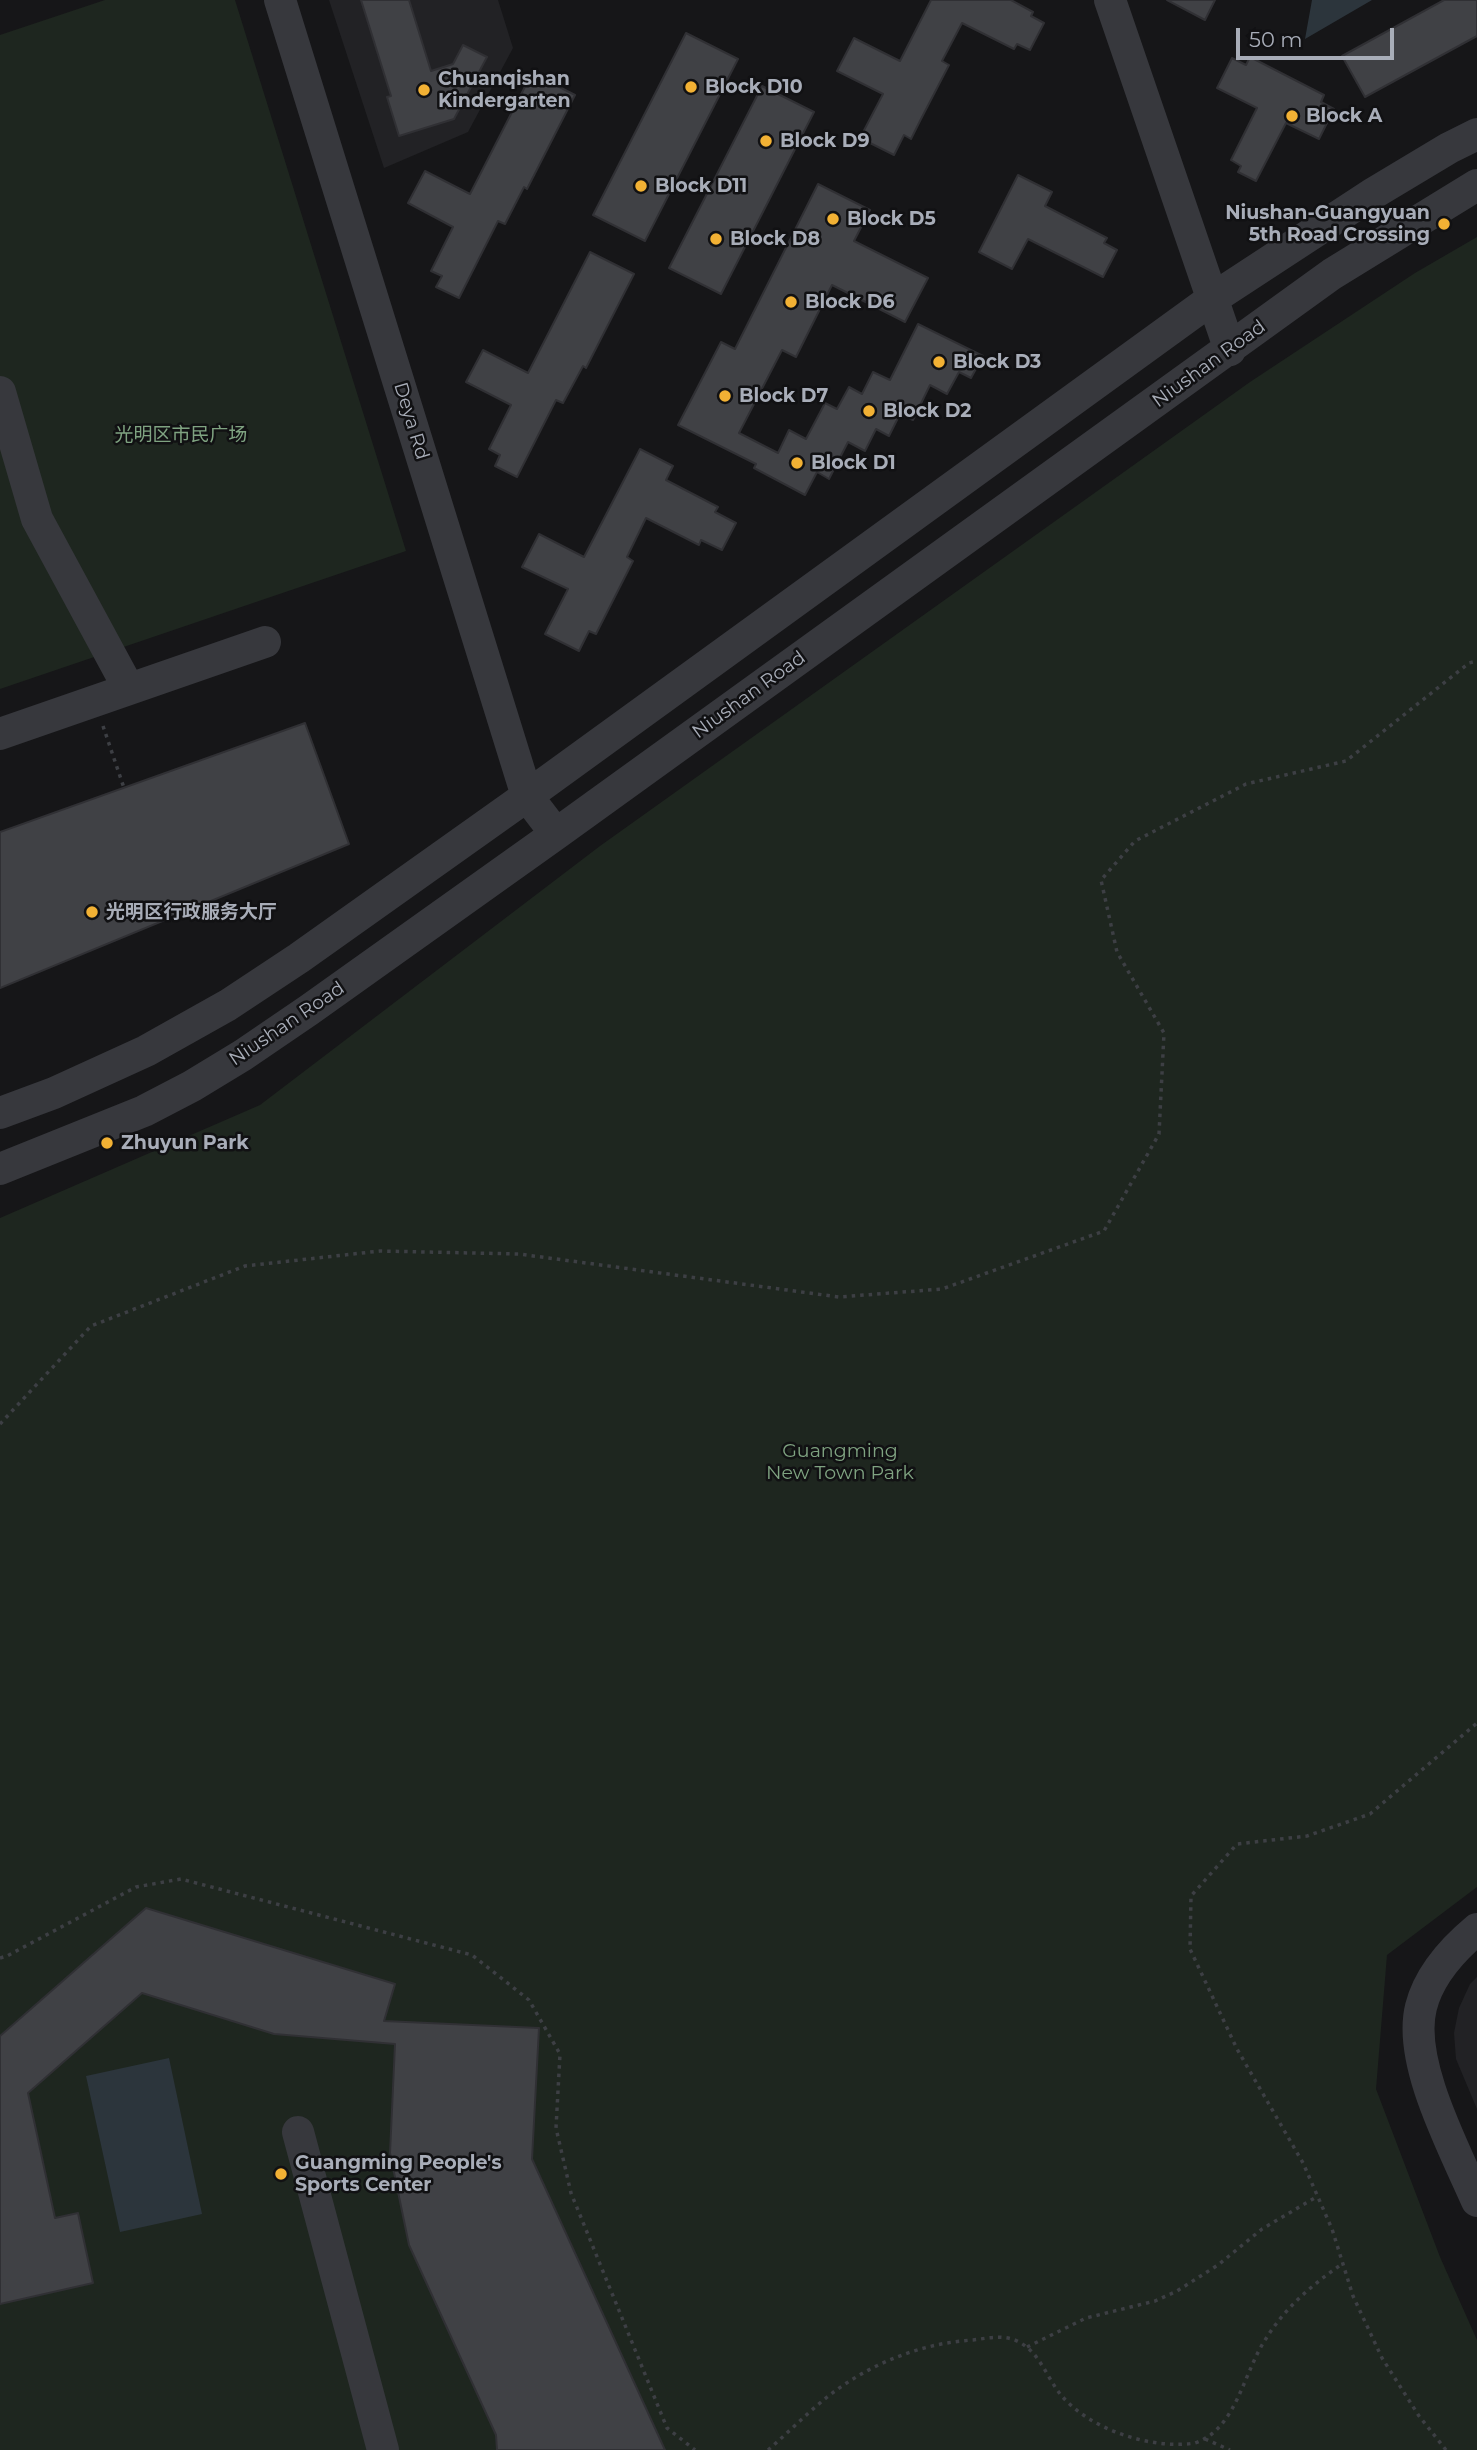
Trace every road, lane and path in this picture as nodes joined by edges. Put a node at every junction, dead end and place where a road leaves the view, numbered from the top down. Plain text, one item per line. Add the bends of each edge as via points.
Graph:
1 (280, 0) edge
2 (1110, 0) edge
3 (1477, 134) edge
4 (1477, 185) edge
5 (1212, 299) junction
6 (1230, 350) junction
7 (1, 398) edge
8 (265, 642) dead end
9 (1477, 661) edge
10 (129, 689) junction
11 (94, 701) junction
12 (0, 734) edge
13 (124, 788) dead end
14 (527, 796) junction
15 (556, 834) junction
16 (211, 1014) junction
17 (243, 1055) junction
18 (0, 1113) edge
19 (0, 1169) edge
20 (0, 1424) edge
21 (1477, 1723) edge
22 (1477, 1929) edge
23 (0, 1958) edge
24 (298, 2132) dead end
25 (1318, 2196) junction
26 (1477, 2201) edge
27 (1342, 2264) junction
28 (1027, 2347) junction
29 (1205, 2439) junction
30 (383, 2450) edge
31 (695, 2450) edge
32 (768, 2450) edge
33 (1230, 2450) edge
34 (1446, 2450) edge

1 - 14 street, Deya Rd
2 - 5 street
3 - 5 street via 1374,193
4 - 6 street, Niushan Road via 1332,274
5 - 6 street
5 - 14 street
6 - 15 street, Niushan Road
7 - 10 street via 37,519
8 - 10 street
9 - 20 path via 1346,761 1246,784 1135,841 1101,880 1117,952 1164,1033 1159,1134 1104,1231 942,1289 839,1297 519,1254 380,1251 246,1266 91,1326
10 - 11 street
11 - 12 street
11 - 13 path
14 - 15 street, Deya Rd
14 - 16 street via 299,958
15 - 17 street, Niushan Road
16 - 17 street via 236,1018 246,1038
16 - 18 street via 146,1051
17 - 19 street, Niushan Road via 144,1111
21 - 25 path via 1370,1814 1307,1836 1237,1844 1191,1896 1190,1949 1237,2049
22 - 26 street via 1444,1962 1430,1984 1419,2028 1433,2096
23 - 31 path via 136,1887 181,1879 472,1955 530,2000 560,2054 556,2128 571,2193 667,2428
24 - 30 street
25 - 27 path
25 - 28 path via 1262,2229 1177,2291 1086,2318
27 - 29 path via 1314,2284 1274,2327 1250,2367 1232,2411
27 - 34 path via 1382,2358
28 - 29 path via 1063,2397 1110,2433 1168,2446
28 - 32 path via 996,2336 938,2344 892,2358 830,2394
29 - 33 path

